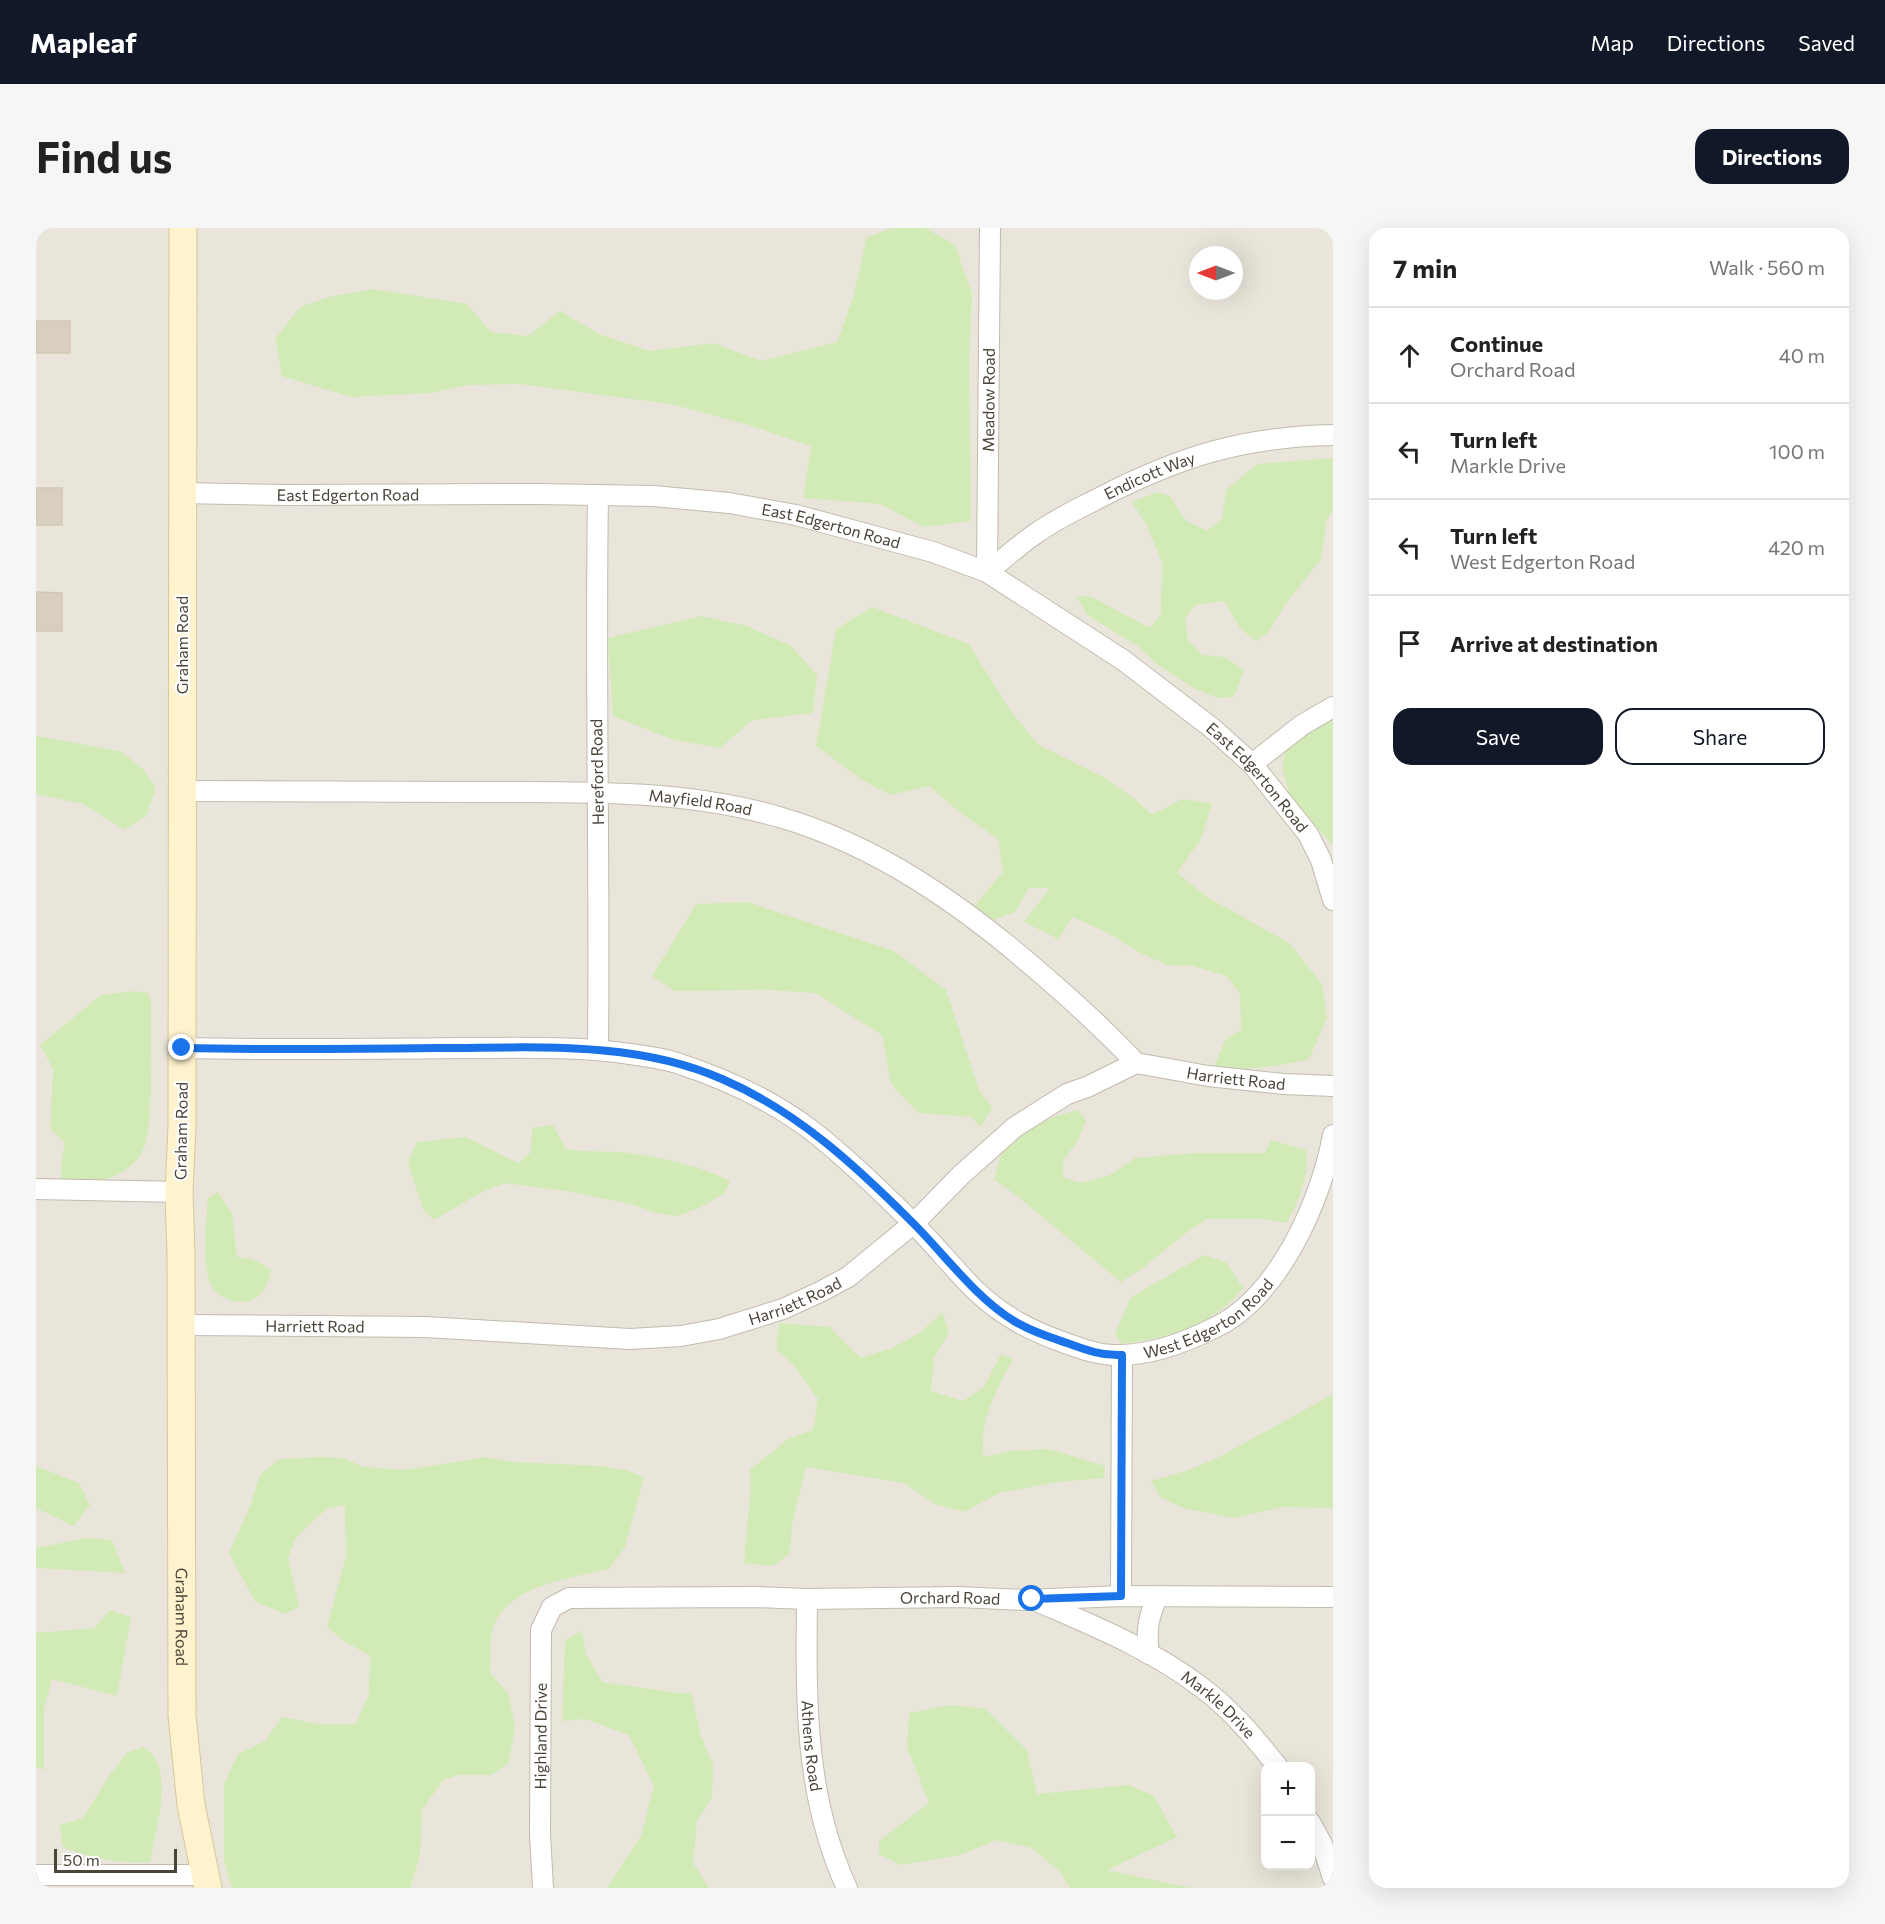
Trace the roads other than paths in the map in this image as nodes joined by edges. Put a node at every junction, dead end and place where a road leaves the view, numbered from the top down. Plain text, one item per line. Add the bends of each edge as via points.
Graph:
1 (183, 228) edge
2 (990, 228) edge
3 (1333, 435) edge
4 (182, 493) junction
5 (598, 495) junction
6 (987, 572) junction
7 (1333, 707) edge
8 (1252, 764) junction
9 (182, 791) junction
10 (599, 792) junction
11 (1333, 900) edge
12 (182, 1048) junction
13 (598, 1049) junction
14 (1136, 1063) junction
15 (1333, 1086) edge
16 (1333, 1135) edge
17 (36, 1190) edge
18 (179, 1192) junction
19 (914, 1223) junction
20 (181, 1325) junction
21 (1122, 1355) junction
22 (1121, 1596) junction
23 (1157, 1597) junction
24 (1333, 1597) edge
25 (568, 1598) joint
26 (807, 1599) junction
27 (1032, 1599) junction
28 (1149, 1654) junction
29 (1273, 1762) edge
30 (1315, 1830) edge
31 (36, 1875) edge
32 (1333, 1878) edge
33 (207, 1881) edge
34 (543, 1888) edge
35 (847, 1888) edge

1 - 4 main road, Graham Road
2 - 6 street, Meadow Road
3 - 6 street, Endicott Way via 1241,444 1151,472 1058,518
4 - 5 street, East Edgerton Road
4 - 9 main road, Graham Road
5 - 6 street, East Edgerton Road via 691,499 796,515 933,552
5 - 10 street, Hereford Road
6 - 8 street, East Edgerton Road via 1150,679
7 - 8 street via 1302,725
8 - 11 street, East Edgerton Road via 1312,840
9 - 10 street, Mayfield Road
9 - 12 main road, Graham Road
10 - 13 street, Hereford Road
10 - 14 street, Mayfield Road via 700,801 763,812 866,852 967,912 1099,1023
12 - 13 street, West Edgerton Road
12 - 18 main road, Graham Road
13 - 19 street, West Edgerton Road via 671,1061 722,1078 773,1104 811,1130
14 - 15 street, Harriett Road via 1208,1076
14 - 19 street, Harriett Road via 1067,1094 1016,1127
16 - 21 street, West Edgerton Road via 1316,1192 1295,1240 1259,1293 1230,1319 1205,1333
17 - 18 street
18 - 20 main road, Graham Road
19 - 20 street, Harriett Road via 856,1270 822,1291 758,1318 681,1336 630,1339 425,1327
19 - 21 street, West Edgerton Road via 975,1290 1013,1321 1094,1353
20 - 33 main road, Graham Road via 182,1715 191,1804
21 - 22 street
22 - 23 street, Orchard Road
22 - 27 street, Orchard Road
23 - 24 street, Orchard Road
23 - 28 street via 1146,1633
25 - 26 street, Orchard Road
25 - 34 street, Highland Drive via 552,1606 541,1630
26 - 27 street, Orchard Road
26 - 35 street, Athens Road via 811,1761 824,1825
27 - 28 street, Markle Drive
28 - 29 street, Markle Drive via 1201,1686
30 - 32 street
31 - 33 street

